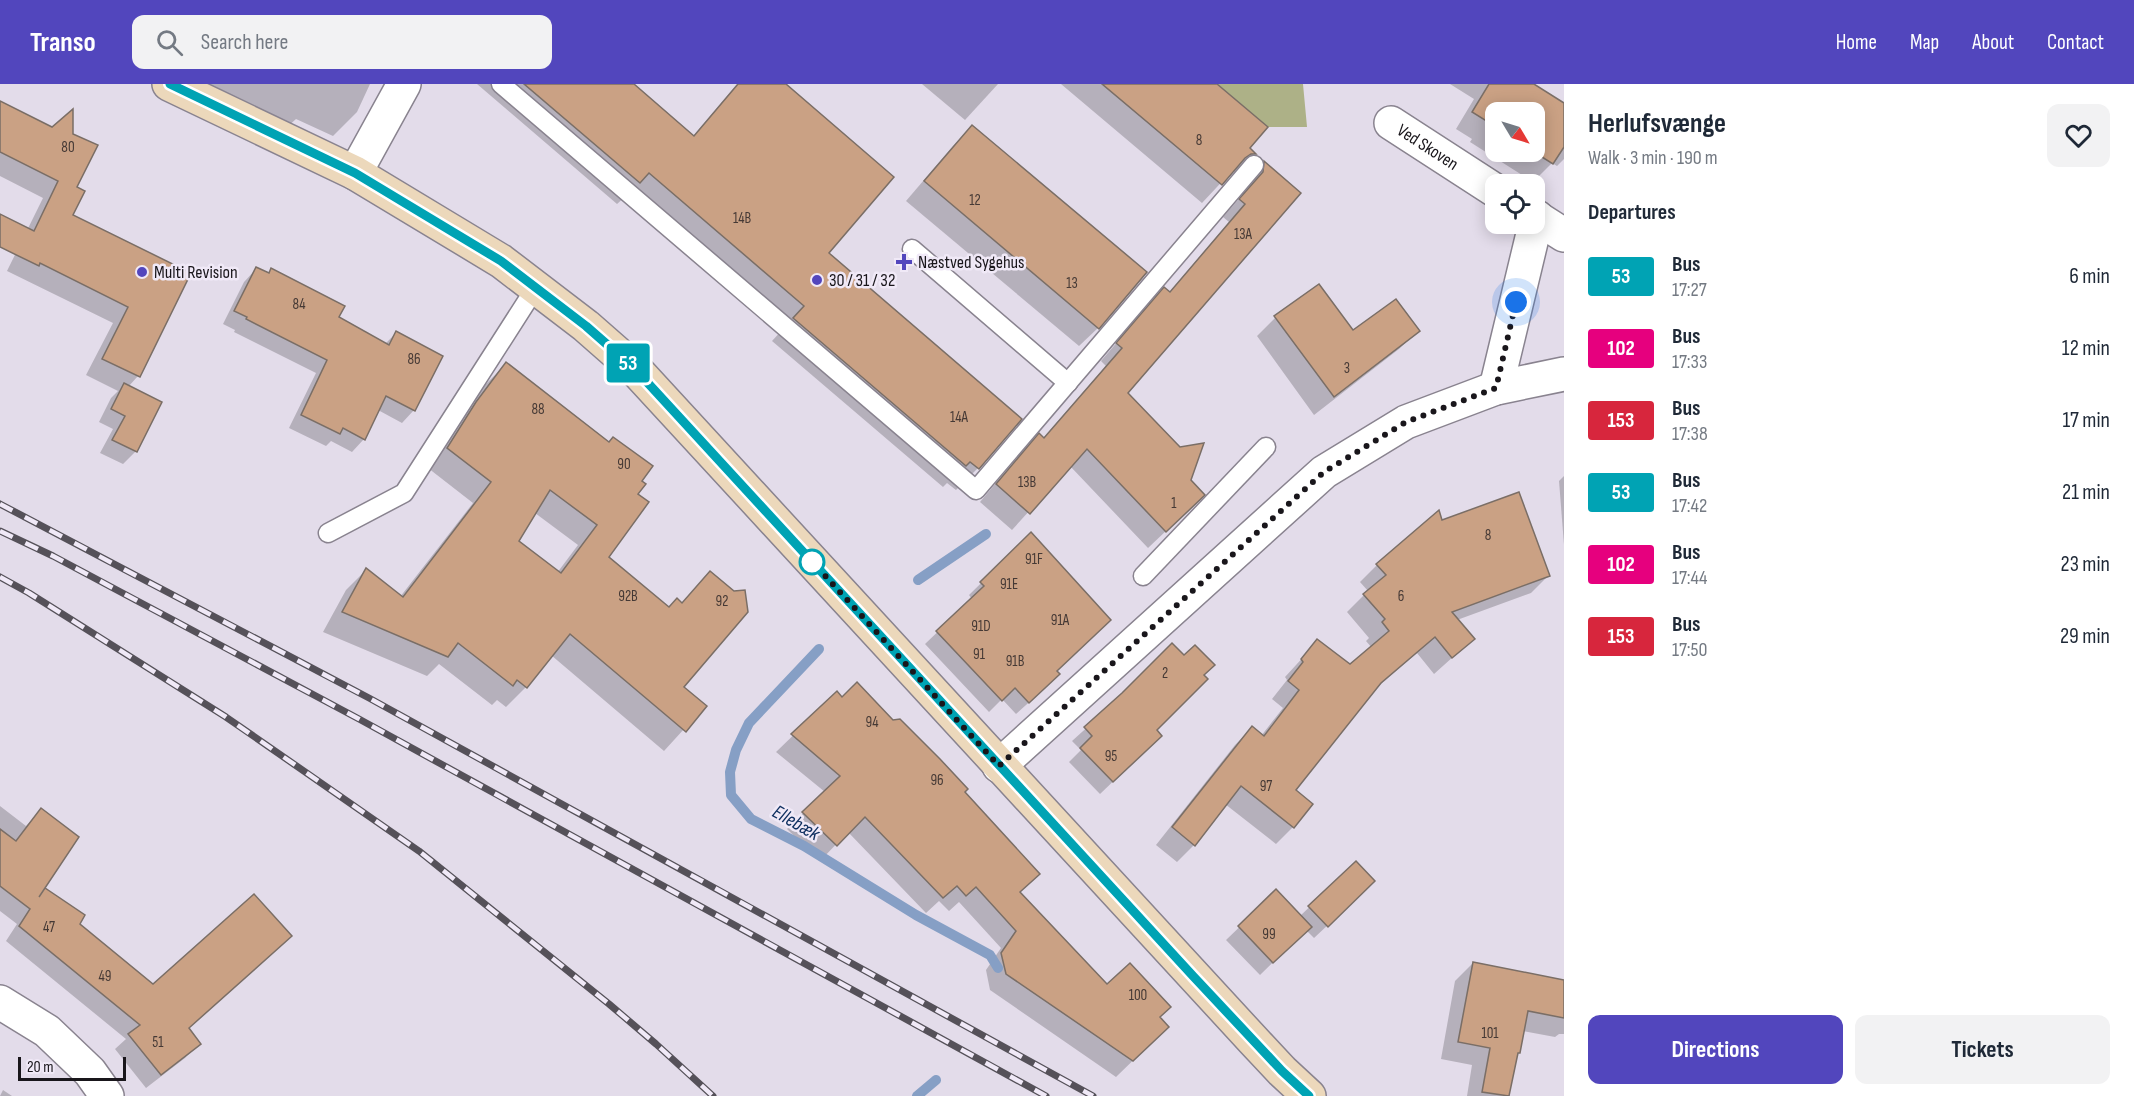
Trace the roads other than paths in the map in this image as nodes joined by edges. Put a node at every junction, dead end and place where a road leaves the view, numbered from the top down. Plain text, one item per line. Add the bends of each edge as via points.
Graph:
1 (170, 84) edge
2 (404, 84) edge
3 (501, 84) edge
4 (1391, 123) dead end
5 (1254, 165) dead end
6 (355, 173) junction
7 (1485, 184) edge
8 (1545, 223) edge
9 (1532, 234) edge
10 (1564, 235) edge
11 (912, 249) dead end
12 (536, 287) junction
13 (1564, 375) edge
14 (1068, 382) junction
15 (1496, 388) junction
16 (1266, 447) dead end
17 (328, 533) dead end
18 (1143, 576) dead end
19 (999, 766) junction
20 (0, 1002) edge
21 (107, 1096) edge
22 (1309, 1096) edge

1 - 6 street
2 - 6 street
3 - 14 lane via 976,490
4 - 7 street, Ved Skoven
5 - 14 lane
6 - 12 street via 501,261
8 - 10 street
9 - 15 street
11 - 14 lane
12 - 17 lane via 404,493
12 - 19 street via 635,369
13 - 15 street
15 - 19 street via 1406,422 1324,472
16 - 18 lane
19 - 22 street via 1267,1056
20 - 21 street via 47,1031 90,1072

